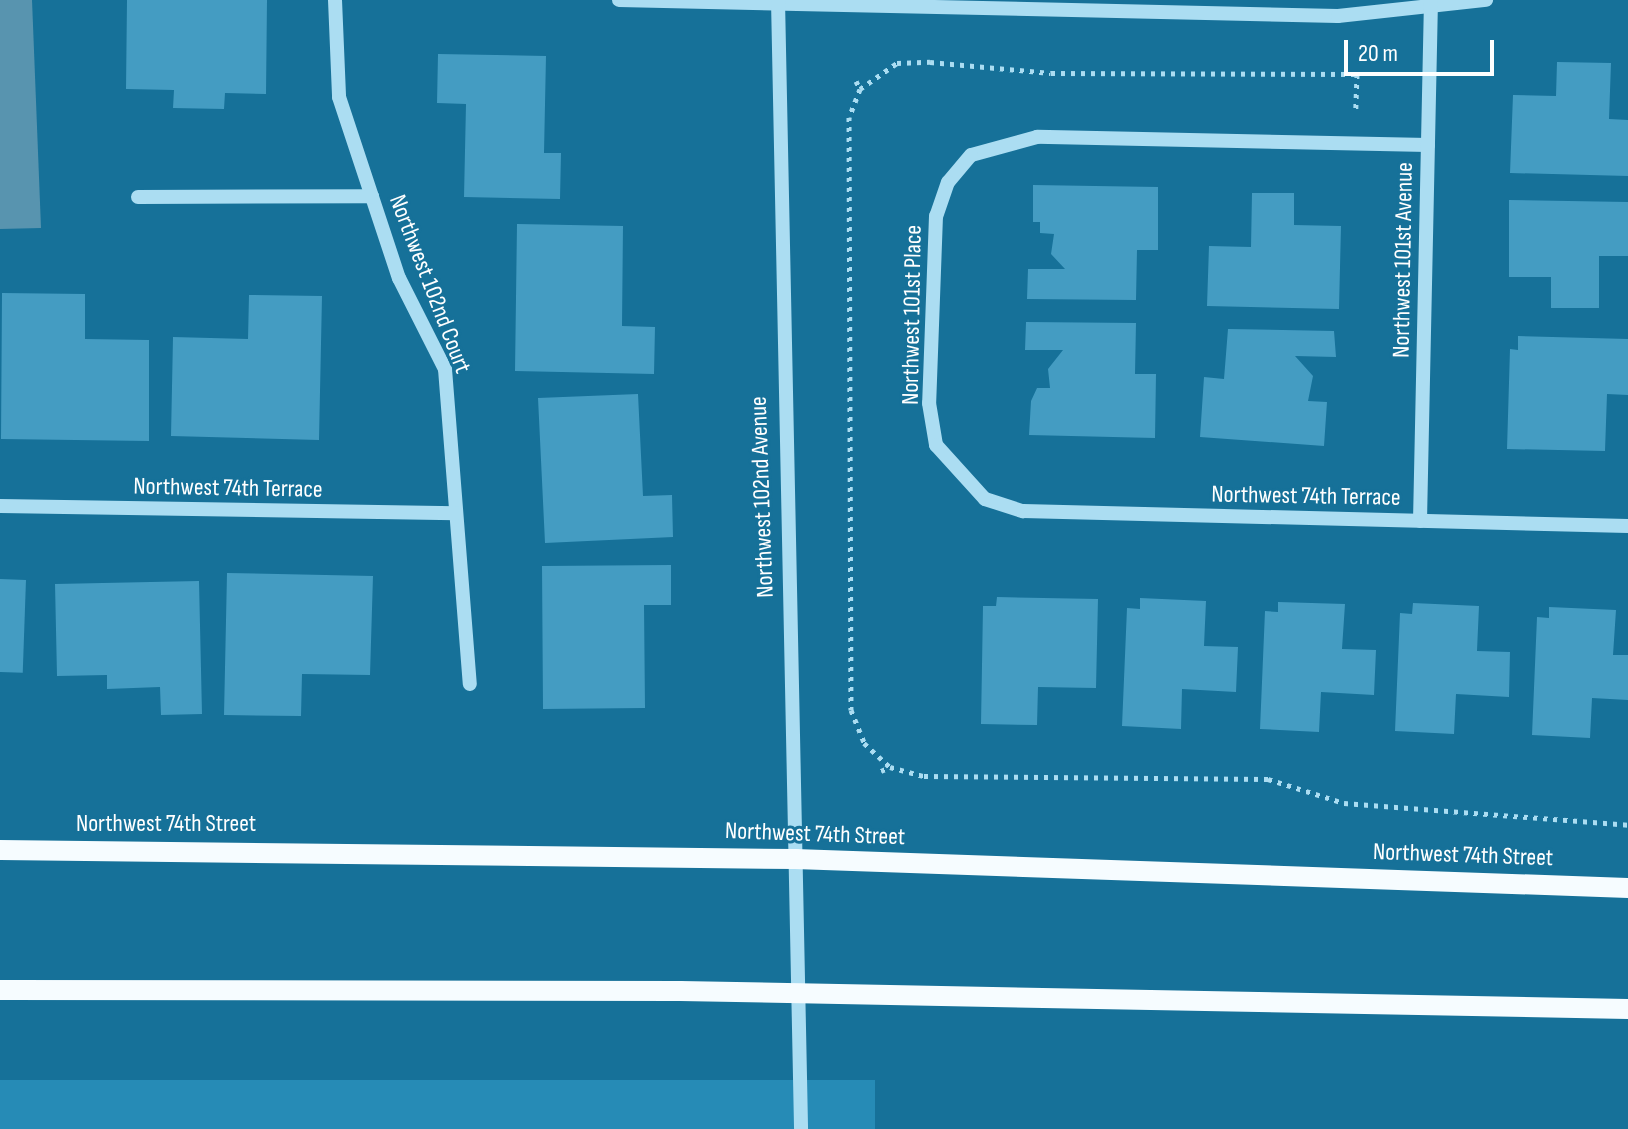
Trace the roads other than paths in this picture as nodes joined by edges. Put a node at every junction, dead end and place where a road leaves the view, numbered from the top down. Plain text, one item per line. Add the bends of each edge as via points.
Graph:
1 (335, 0) edge
2 (619, 0) edge
3 (1486, 0) edge
4 (778, 3) edge
5 (1431, 3) edge
6 (1265, 8) edge
7 (1428, 145) junction
8 (372, 196) junction
9 (138, 197) dead end
10 (985, 499) joint
11 (0, 506) edge
12 (456, 513) junction
13 (1420, 521) junction
14 (1628, 526) edge
15 (470, 684) dead end
16 (0, 850) edge
17 (795, 859) junction
18 (1628, 888) edge
19 (0, 990) edge
20 (800, 993) junction
21 (1628, 1009) edge
22 (801, 1129) edge

1 - 8 street, Northwest 102nd Court via 339,97
2 - 4 street
3 - 5 street
4 - 6 street
4 - 17 street, Northwest 102nd Avenue
5 - 6 street
5 - 7 street, Northwest 101st Avenue
7 - 10 street, Northwest 101st Place via 1037,137 971,155 948,182 936,216 929,403 936,445
7 - 13 street, Northwest 101st Avenue
8 - 9 street
8 - 12 street, Northwest 102nd Court via 399,278 445,369
10 - 13 street, Northwest 74th Terrace via 1023,511
11 - 12 street, Northwest 74th Terrace
12 - 15 street, Northwest 102nd Court
13 - 14 street, Northwest 74th Terrace
16 - 17 main road, Northwest 74th Street
17 - 18 main road, Northwest 74th Street
17 - 20 street, Northwest 102nd Avenue
19 - 20 main road
20 - 21 main road
20 - 22 street, Northwest 102nd Avenue

